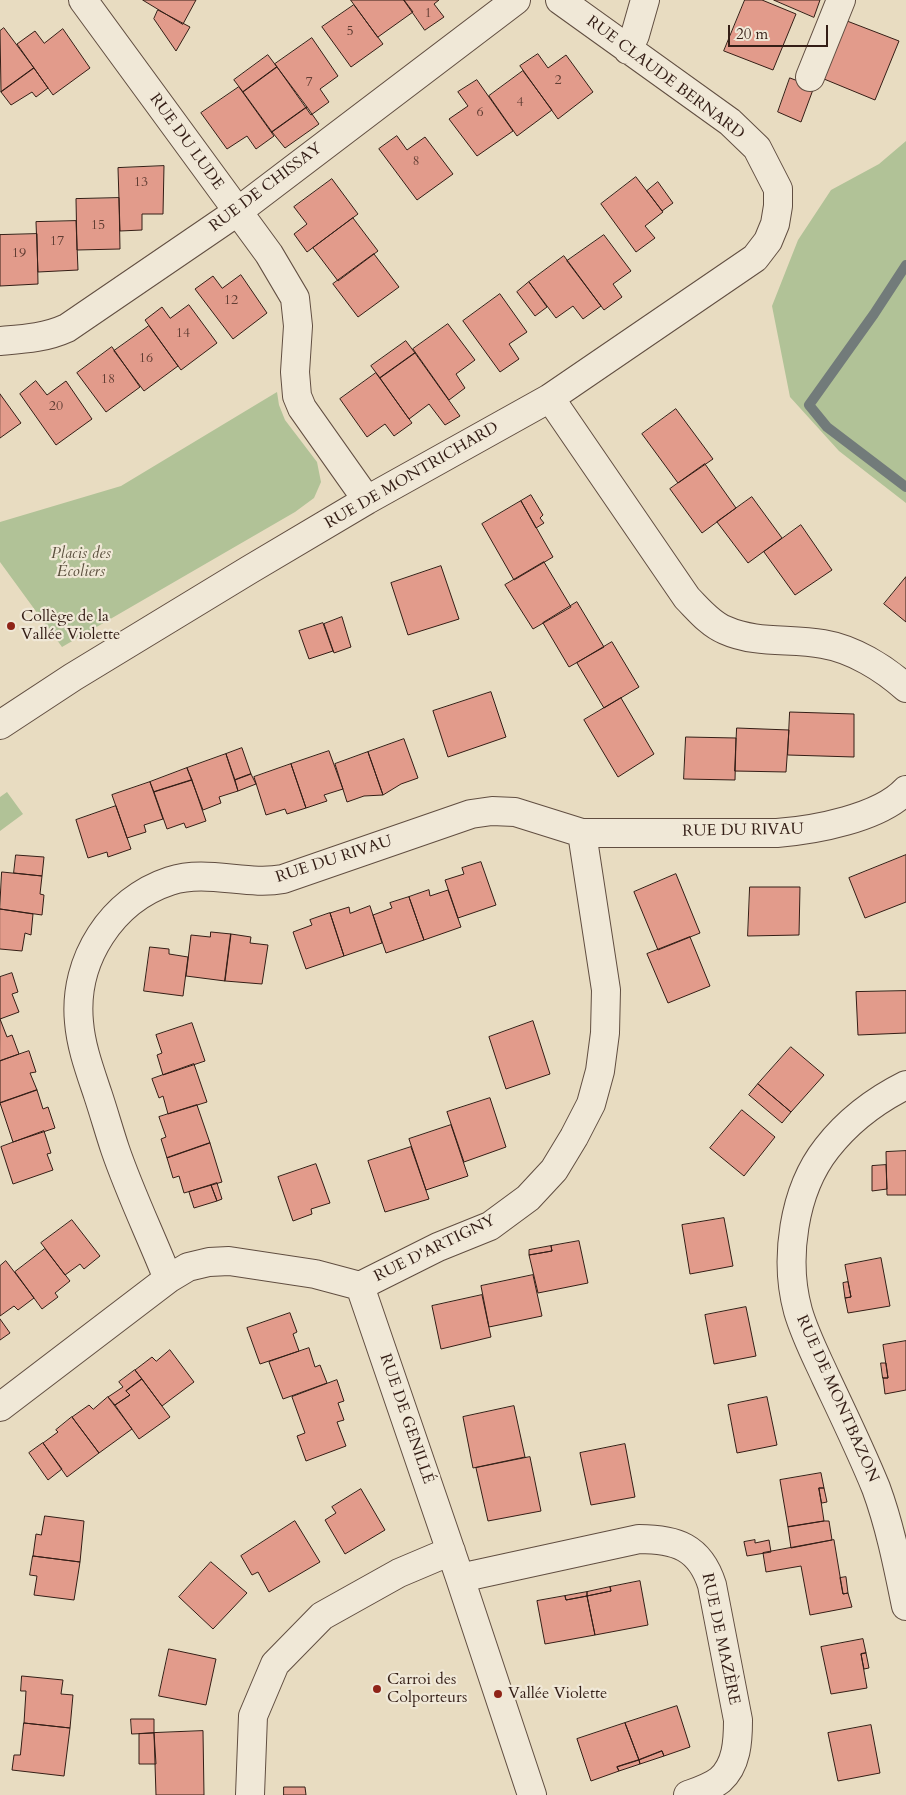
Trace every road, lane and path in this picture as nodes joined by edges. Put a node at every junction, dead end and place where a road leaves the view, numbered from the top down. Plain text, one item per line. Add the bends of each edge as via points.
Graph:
1 (83, 0) edge
2 (516, 0) edge
3 (560, 0) edge
4 (645, 0) edge
5 (841, 0) edge
6 (628, 50) junction
7 (810, 77) dead end
8 (778, 189) joint
9 (237, 212) junction
10 (0, 341) edge
11 (550, 398) junction
12 (368, 500) junction
13 (906, 688) edge
14 (0, 724) edge
15 (906, 790) edge
16 (582, 833) junction
17 (906, 1085) edge
18 (168, 1279) junction
19 (360, 1286) junction
20 (0, 1408) edge
21 (451, 1551) junction
22 (460, 1578) junction
23 (906, 1606) edge
24 (250, 1795) edge
25 (532, 1795) edge
26 (688, 1795) edge

1 - 9 street, RUE DU LUDE
2 - 9 street, RUE DE CHISSAY
3 - 6 street, RUE CLAUDE BERNARD
4 - 6 street
5 - 7 street
6 - 8 street, RUE CLAUDE BERNARD via 730,122 757,148
8 - 11 street, RUE DE MONTRICHARD via 776,224 756,258
9 - 10 street, RUE DE CHISSAY via 68,328 52,335
9 - 12 street, RUE DU LUDE via 295,298 298,326 295,372 297,396 302,408
11 - 12 street, RUE DE MONTRICHARD
11 - 13 street via 687,598 705,616 723,630 748,638 824,644 861,657
12 - 14 street, RUE DE MONTRICHARD
15 - 16 street, RUE DU RIVAU via 884,806 845,821 802,831 751,834
16 - 18 street, RUE DU RIVAU via 515,812 471,814 283,879 269,882 193,877 172,880 146,890 106,926 96,940 81,981 78,1020 83,1047 115,1151
16 - 19 street, RUE D'ARTIGNY via 606,990 600,1071 591,1104 554,1170 528,1198 490,1226 438,1247
17 - 23 street, RUE DE MONTBAZON via 886,1095 843,1130 810,1177 794,1225 792,1285 803,1327 886,1518
18 - 19 street, RUE D'ARTIGNY via 188,1267 229,1261 315,1274
18 - 20 street, RUE D'ARTIGNY
19 - 21 street, RUE DE GENILLÉ
21 - 22 street, RUE DE GENILLÉ
21 - 24 street via 399,1573 322,1616 275,1664 253,1716
22 - 25 street, RUE DE GENILLÉ
22 - 26 street, RUE DE MAZÈRE via 639,1539 672,1542 699,1558 712,1585 738,1720 738,1738 736,1752 721,1779

